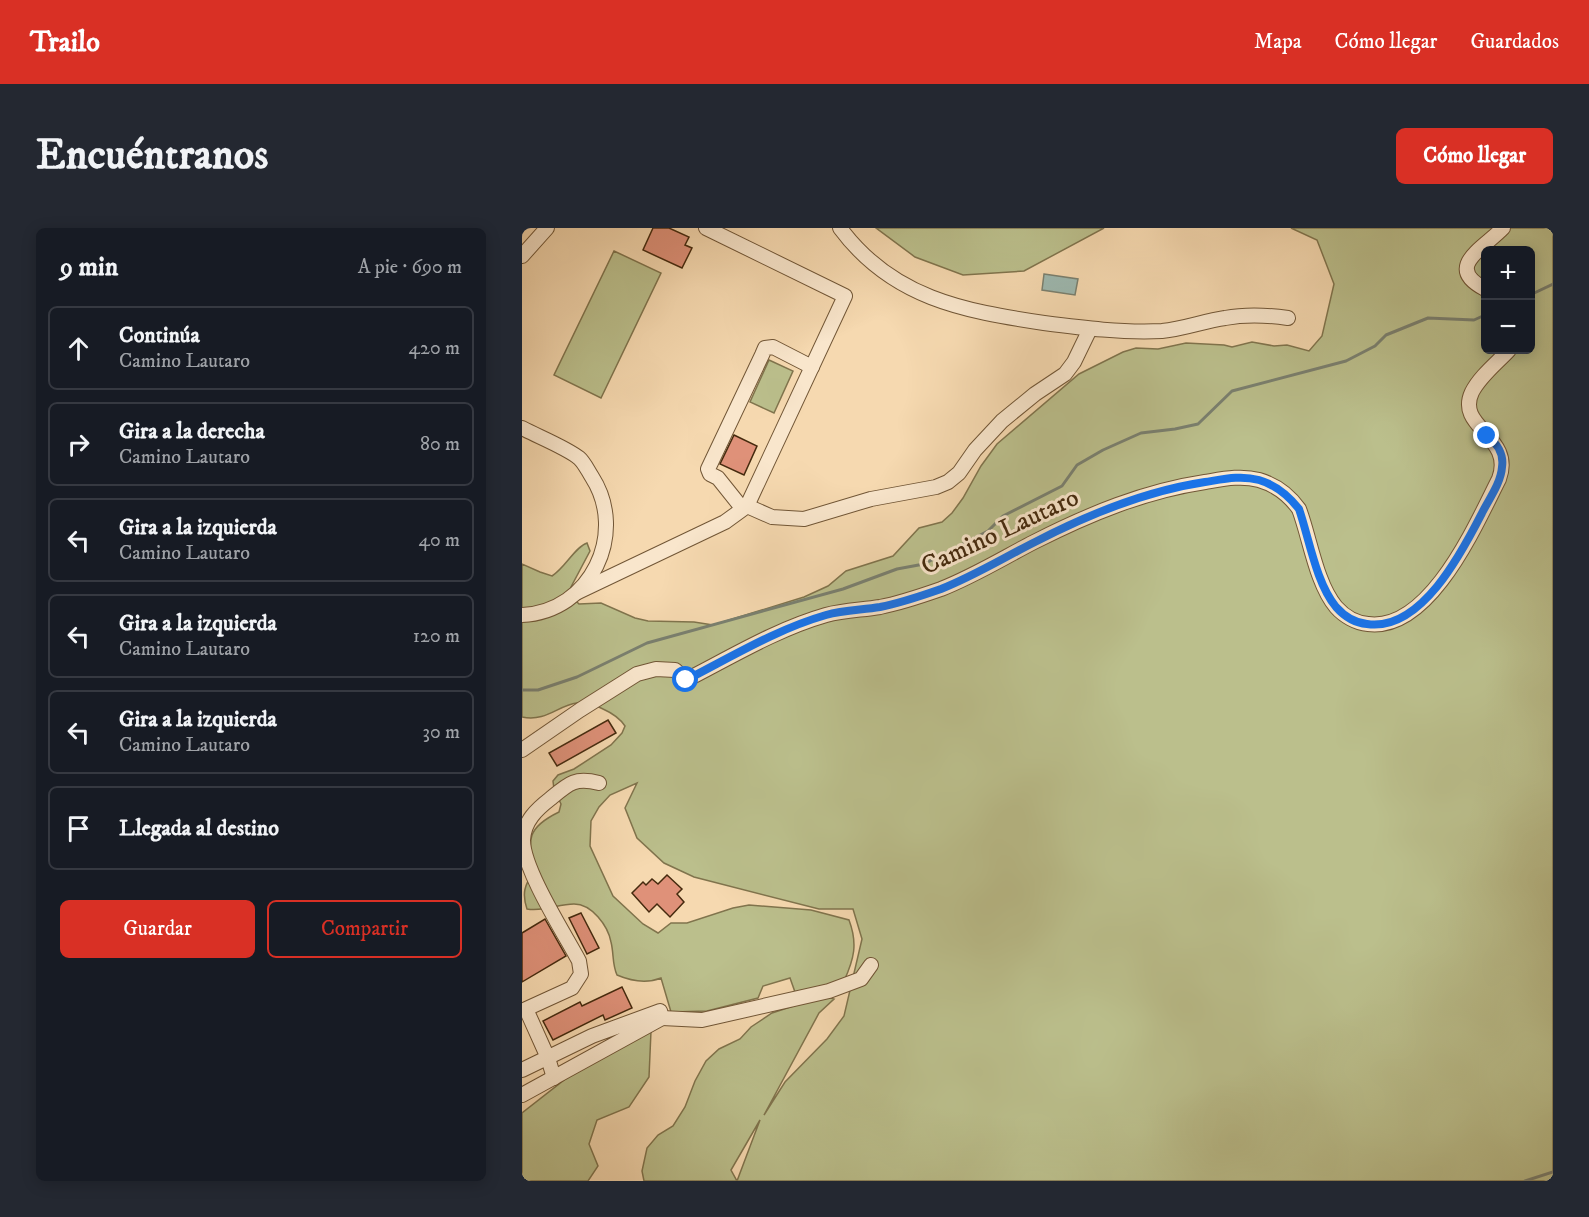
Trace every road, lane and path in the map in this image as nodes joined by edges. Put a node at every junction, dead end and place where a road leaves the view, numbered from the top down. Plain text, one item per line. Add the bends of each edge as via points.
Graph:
1 (547, 228) edge
2 (706, 228) edge
3 (840, 228) edge
4 (1503, 228) edge
5 (1484, 246) edge
6 (1481, 249) edge
7 (522, 256) edge
8 (1481, 286) edge
9 (1288, 318) dead end
10 (1090, 329) junction
11 (1505, 354) edge
12 (812, 367) junction
13 (522, 428) edge
14 (745, 507) junction
15 (578, 592) junction
16 (522, 615) edge
17 (522, 750) edge
18 (600, 783) dead end
19 (871, 965) dead end
20 (661, 1014) junction
21 (548, 1058) junction
22 (522, 1070) edge
23 (554, 1078) junction
24 (522, 1095) edge

1 - 7 street
2 - 12 street via 845,296
3 - 10 street via 881,271 940,302 983,314
4 - 5 street
6 - 8 street via 1468,262 1466,271
9 - 10 street via 1242,315 1156,331
10 - 14 street via 1065,374 1002,421 948,483 804,519 772,518
11 - 17 street, Camino Lautaro via 1474,388 1469,402 1474,420 1501,454 1499,479 1451,568 1416,607 1394,621 1363,624 1342,613 1321,579 1299,509 1285,493 1266,482 1232,477 1168,489 1115,505 940,589 897,603 809,621 686,680 675,670 637,674
12 - 14 street
12 - 14 street via 773,347 765,348 708,469
13 - 15 street via 580,458 602,496 605,542 593,575
14 - 15 street via 725,522
15 - 16 street via 549,610
18 - 21 street via 583,779 569,783 538,809 524,833 529,868 579,961 581,974 572,988 526,1009
19 - 20 street via 861,979 830,991 702,1020
20 - 21 street via 600,1032
20 - 23 street
21 - 22 street
21 - 23 street
23 - 24 street

